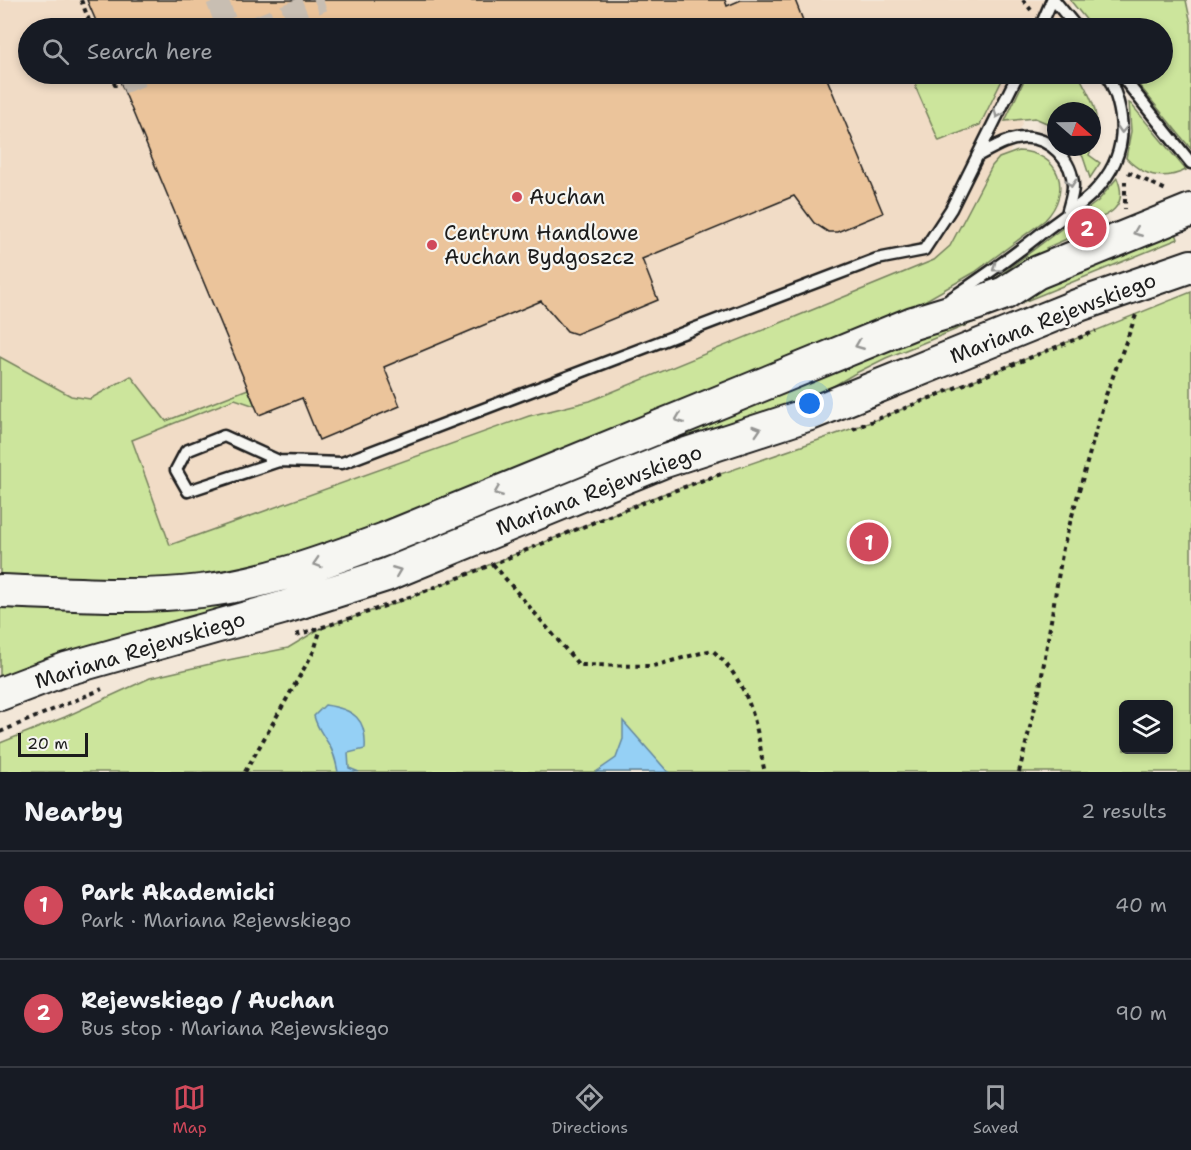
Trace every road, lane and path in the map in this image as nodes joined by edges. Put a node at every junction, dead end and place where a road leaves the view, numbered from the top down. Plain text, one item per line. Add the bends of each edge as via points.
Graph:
1 (81, 0) edge
2 (1053, 0) edge
3 (88, 18) edge
4 (1045, 18) edge
5 (1068, 18) edge
6 (1013, 84) edge
7 (1112, 84) edge
8 (1128, 84) edge
9 (979, 155) junction
10 (1191, 163) edge
11 (1125, 180) dead end
12 (1125, 205) dead end
13 (1191, 210) edge
14 (1067, 214) junction
15 (1191, 266) edge
16 (1136, 314) dead end
17 (914, 323) junction
18 (279, 461) junction
19 (493, 564) dead end
20 (0, 591) edge
21 (321, 628) dead end
22 (0, 694) edge
23 (245, 772) edge
24 (765, 772) edge
25 (1019, 772) edge

1 - 3 path
2 - 4 lane
2 - 5 lane
6 -> 9 lane
7 -> 14 lane via 1122,114 1118,153 1105,179
8 - 10 lane
9 -> 14 lane via 1008,140 1024,137 1044,142 1064,156 1071,175 1073,188
9 - 18 lane via 951,210 924,249 877,259 342,463
11 - 12 path
13 -> 17 street, Mariana Rejewskiego via 1036,273 1005,293
14 -> 17 lane
22 -> 15 street, Mariana Rejewskiego via 66,669 386,575 662,462 810,414 1079,305
16 - 25 path via 1106,395 1063,548 1040,687
17 -> 20 street, Mariana Rejewskiego via 385,539 305,567 244,584 156,595
18 - 18 lane via 188,491 176,470 186,451 225,436
19 - 24 path via 579,665 653,666 712,650 741,683 754,716
21 - 23 path via 314,651

